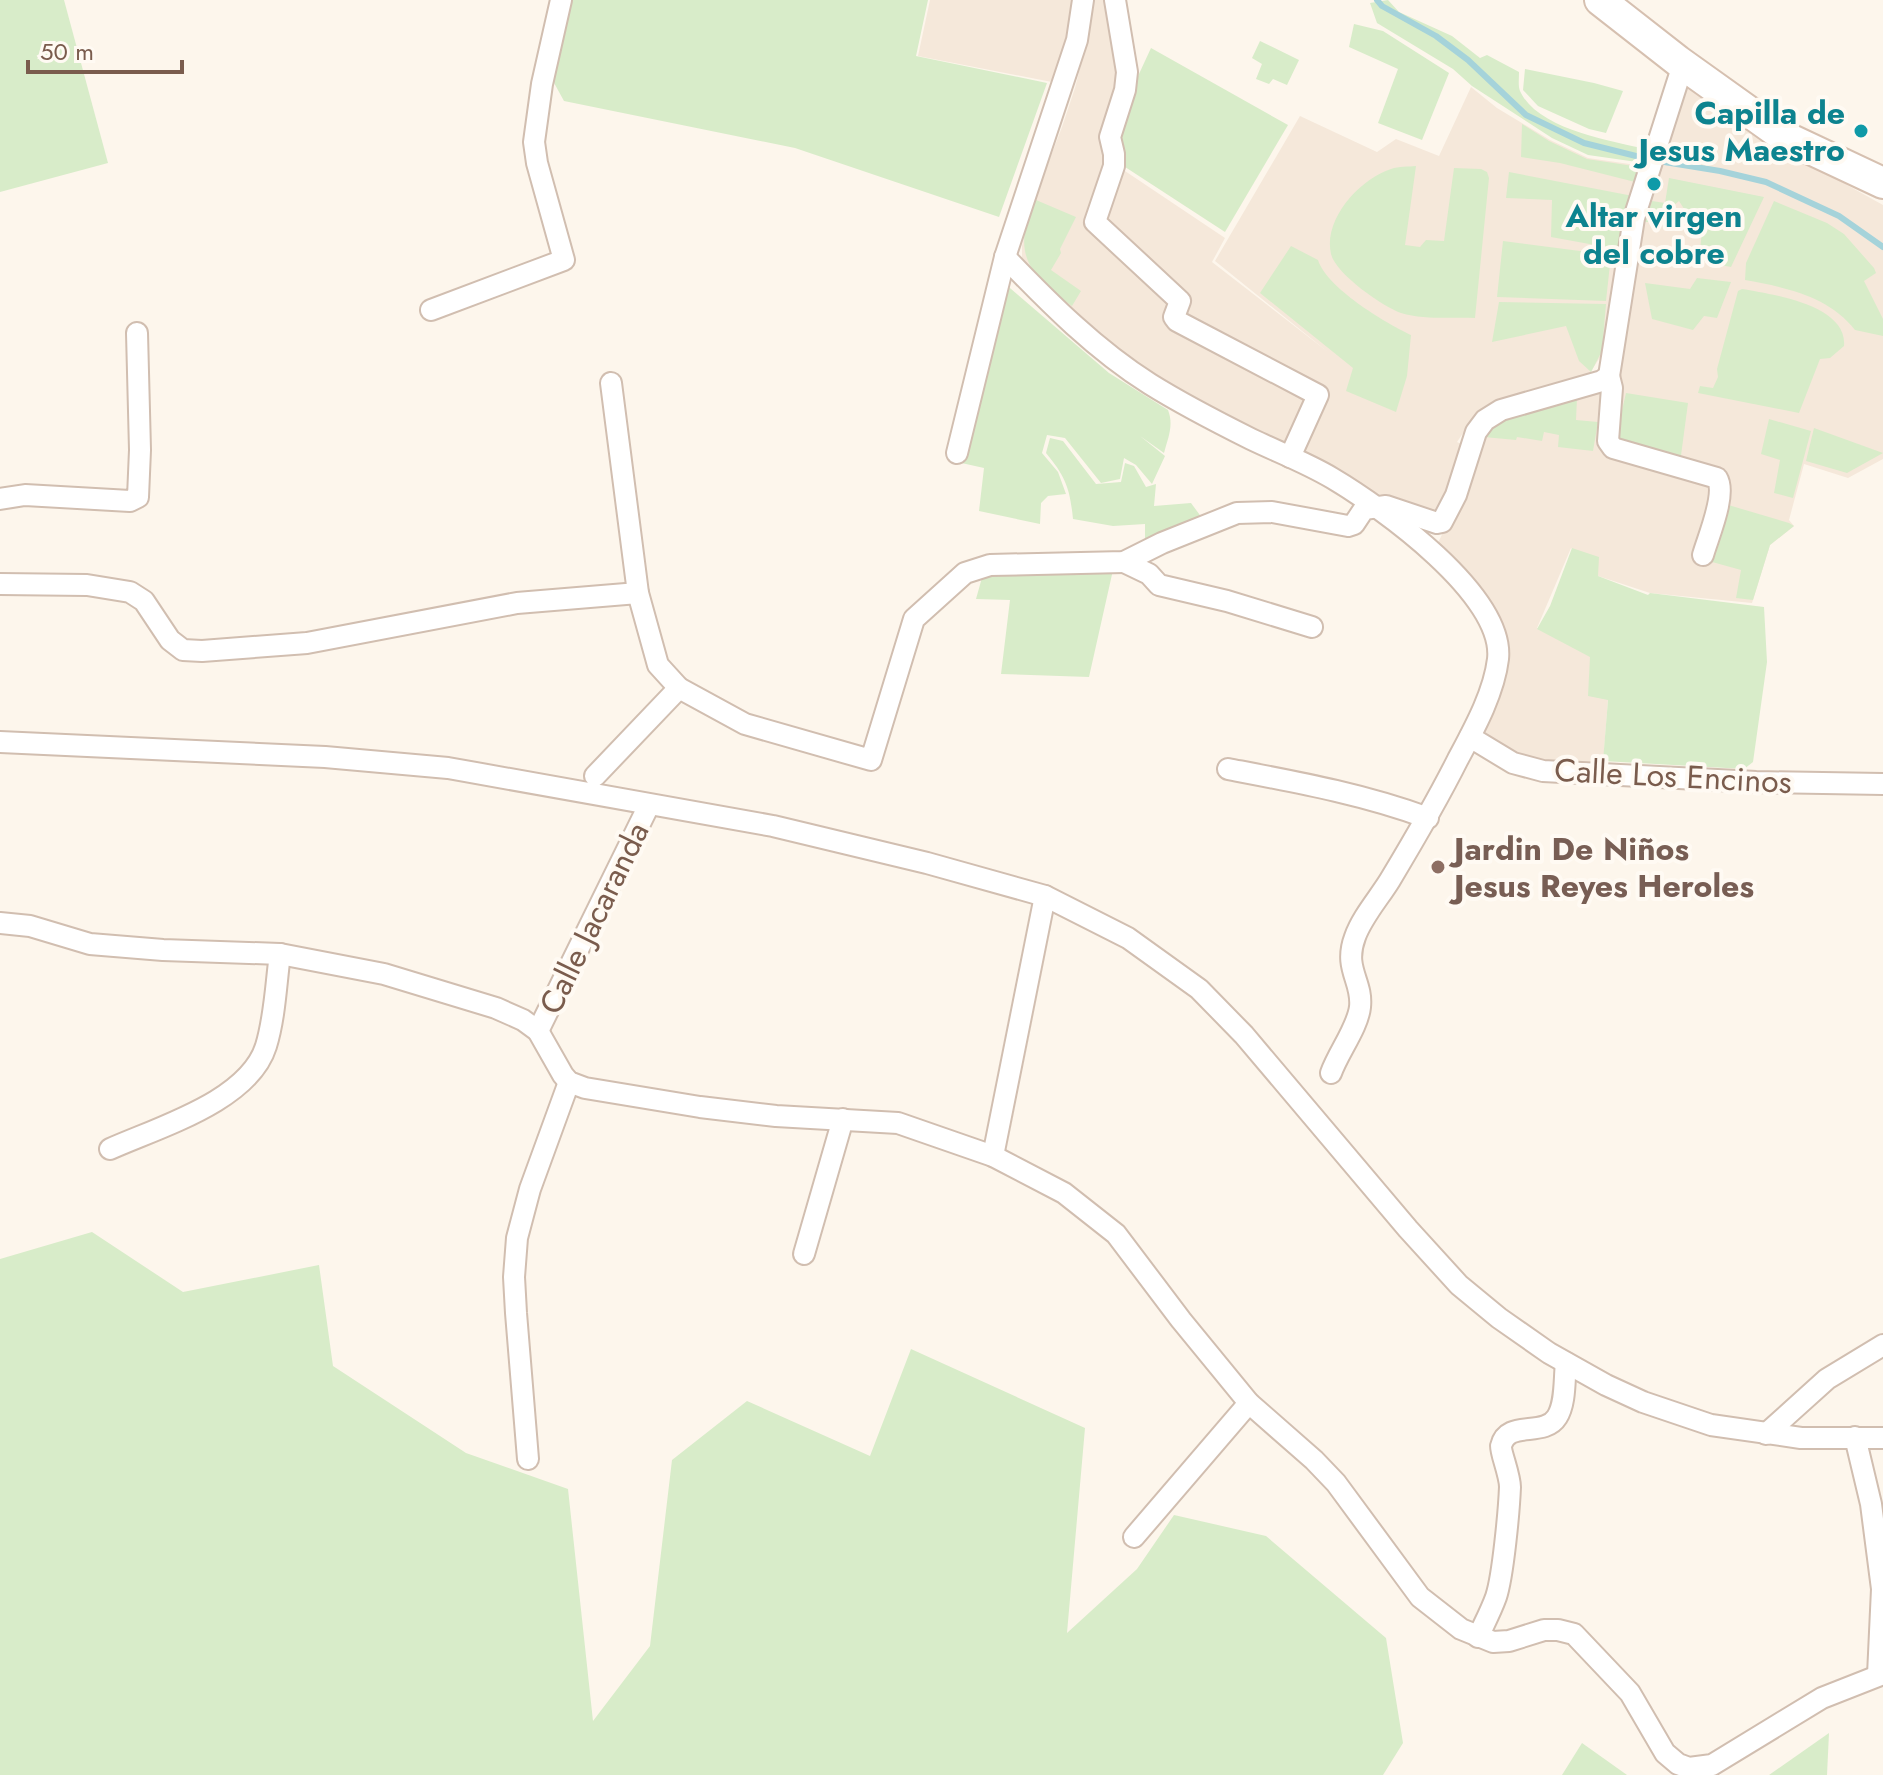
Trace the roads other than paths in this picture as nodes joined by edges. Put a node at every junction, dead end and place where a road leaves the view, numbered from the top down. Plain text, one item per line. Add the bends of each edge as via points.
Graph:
1 (561, 0) edge
2 (1083, 0) edge
3 (1115, 0) edge
4 (1600, 0) edge
5 (1679, 77) dead end
6 (1883, 183) edge
7 (1005, 257) junction
8 (431, 310) dead end
9 (137, 333) dead end
10 (1609, 376) junction
11 (611, 383) dead end
12 (957, 453) dead end
13 (1290, 457) junction
14 (0, 499) edge
15 (1374, 508) junction
16 (1703, 555) dead end
17 (1124, 562) junction
18 (0, 584) edge
19 (638, 593) junction
20 (1312, 627) dead end
21 (679, 688) junction
22 (1470, 737) junction
23 (0, 742) edge
24 (1228, 769) dead end
25 (595, 776) dead end
26 (1883, 784) edge
27 (649, 805) junction
28 (1428, 818) junction
29 (1045, 896) junction
30 (0, 923) edge
31 (280, 954) junction
32 (538, 1031) junction
33 (1331, 1073) dead end
34 (569, 1082) junction
35 (843, 1119) junction
36 (110, 1149) dead end
37 (993, 1156) junction
38 (804, 1254) dead end
39 (1883, 1345) edge
40 (1566, 1363) junction
41 (1249, 1403) junction
42 (1766, 1434) junction
43 (1855, 1437) junction
44 (1883, 1438) edge
45 (528, 1459) dead end
46 (1134, 1537) dead end
47 (1478, 1637) junction
48 (1880, 1675) edge

1 - 8 street via 534,142 564,260
2 - 7 street via 1077,40
3 - 13 street via 1126,81 1110,137 1114,166 1095,222 1180,301 1177,321 1318,395
4 - 6 main road via 1783,136
5 - 10 street via 1634,218
7 - 12 street
7 - 13 street via 1105,351 1148,383
9 - 14 street via 138,497
10 - 15 street via 1501,410 1485,420 1442,522 1386,506
10 - 16 street via 1608,441 1613,448 1720,482
11 - 19 street
13 - 15 street
15 - 17 street via 1364,509 1348,526 1272,512 1237,513
15 - 22 street via 1430,549 1461,580 1493,629 1499,656
17 - 20 street via 1159,585
17 - 21 street via 990,565 965,573 909,628 871,760 745,724
18 - 19 street via 87,585 130,592 144,601 170,640 183,650 202,651 307,643 517,603
19 - 21 street via 658,665
21 - 25 street
22 - 26 street, Calle Los Encinos via 1513,763 1543,771
22 - 28 street
23 - 27 street via 448,768
24 - 28 street via 1334,789
27 - 29 street via 773,826
27 - 32 street, Calle Jacaranda
28 - 33 street via 1355,935 1349,961 1361,1004
29 - 37 street
29 - 40 street via 1128,938 1199,989 1459,1285
30 - 31 street via 90,944
31 - 32 street via 384,974 496,1008
31 - 36 street via 267,1044 254,1072 225,1097
32 - 34 street
34 - 35 street via 700,1107
34 - 45 street via 517,1238 514,1277
35 - 37 street via 898,1123
35 - 38 street
37 - 41 street via 1064,1193 1116,1234
39 - 42 street via 1827,1379
40 - 42 street via 1643,1402 1711,1425
40 - 47 street via 1557,1418 1544,1428 1515,1430 1502,1443 1510,1488 1497,1595
41 - 46 street
41 - 47 street via 1336,1483 1420,1597
42 - 43 street
43 - 44 street
43 - 48 street via 1871,1504 1882,1589
47 - 48 street via 1493,1642 1544,1630 1574,1634 1630,1693 1665,1753 1689,1768 1712,1765 1822,1698

